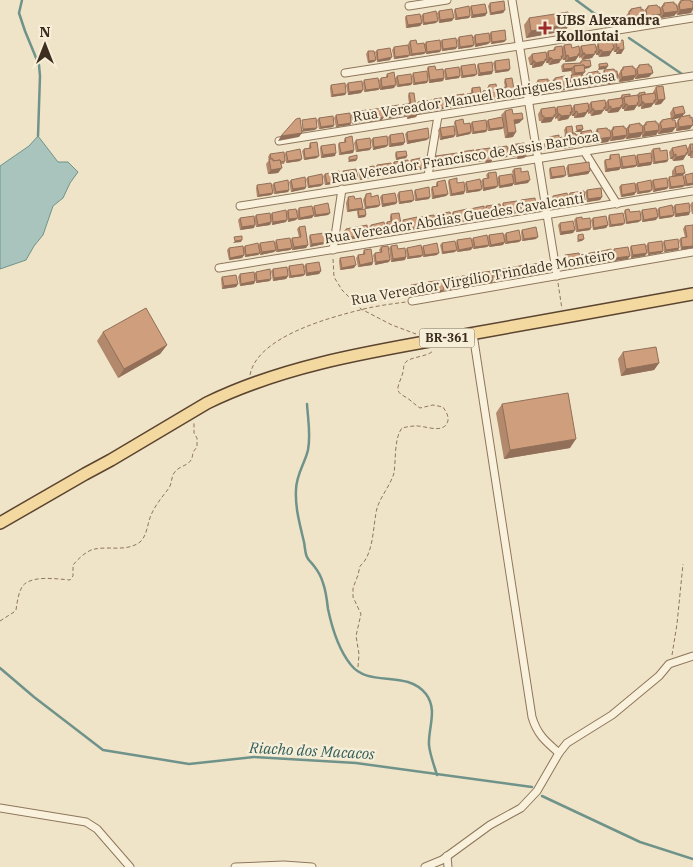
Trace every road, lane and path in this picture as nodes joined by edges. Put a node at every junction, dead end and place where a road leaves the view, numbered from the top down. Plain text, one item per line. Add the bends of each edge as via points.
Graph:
1 (447, 0) edge
2 (512, 0) edge
3 (409, 6) dead end
4 (693, 18) edge
5 (519, 46) junction
6 (345, 72) dead end
7 (693, 76) edge
8 (528, 101) junction
9 (438, 116) junction
10 (693, 134) edge
11 (279, 141) edge
12 (584, 151) junction
13 (538, 158) junction
14 (428, 176) junction
15 (342, 189) junction
16 (693, 191) edge
17 (617, 204) junction
18 (240, 206) dead end
19 (547, 216) junction
20 (333, 250) junction
21 (693, 252) edge
22 (219, 268) dead end
23 (557, 276) junction
24 (693, 294) edge
25 (412, 301) joint
26 (362, 309) junction
27 (563, 317) junction
28 (416, 334) dead end
29 (473, 334) junction
30 (432, 340) junction
31 (248, 386) junction
32 (191, 412) junction
33 (0, 524) edge
34 (683, 564) dead end
35 (0, 620) edge
36 (693, 656) edge
37 (669, 664) junction
38 (358, 667) dead end
39 (558, 753) junction
40 (0, 808) edge
41 (447, 856) junction
42 (130, 867) edge
43 (235, 867) edge
44 (312, 867) edge
45 (425, 867) edge
46 (448, 867) edge

1 - 3 street
2 - 5 street
4 - 5 street
5 - 6 street
5 - 8 street
7 - 8 street, Rua Vereador Manuel Rodrigues Lustosa
8 - 9 street, Rua Vereador Manuel Rodrigues Lustosa
8 - 13 street
9 - 11 street, Rua Vereador Manuel Rodrigues Lustosa
9 - 14 street
10 - 12 street, Rua Vereador Francisco de Assis Barboza
12 - 13 street, Rua Vereador Francisco de Assis Barboza
12 - 17 street
13 - 14 street, Rua Vereador Francisco de Assis Barboza
13 - 19 street
14 - 15 street, Rua Vereador Francisco de Assis Barboza
15 - 18 street, Rua Vereador Francisco de Assis Barboza
15 - 20 street
16 - 17 street, Rua Vereador Abdias Guedes Cavalcanti
17 - 19 street, Rua Vereador Abdias Guedes Cavalcanti
19 - 20 street, Rua Vereador Abdias Guedes Cavalcanti
19 - 23 street
20 - 22 street, Rua Vereador Abdias Guedes Cavalcanti
20 - 26 path via 334,277 342,290
21 - 23 street, Rua Vereador Virgílio Trindade Monteiro
23 - 25 street, Rua Vereador Virgílio Trindade Monteiro
23 - 27 path
24 - 27 main road, BR-361
25 - 26 path, Rua Vereador Virgílio Trindade Monteiro
26 - 28 path
26 - 31 path, Rua Vereador Virgílio Trindade Monteiro via 305,326 267,347 252,367
27 - 29 main road, BR-361
29 - 30 main road, BR-361
29 - 39 street via 532,717 535,728
30 - 31 main road, BR-361 via 300,368
30 - 38 path via 433,352 404,364 398,391 420,408 442,407 448,419 442,428 416,426 402,428 400,432 393,475 377,508 367,558 360,566 353,588 353,597 361,614 356,636 360,654
31 - 32 main road, BR-361 via 222,395
32 - 33 main road, BR-361
32 - 35 path via 197,447 190,462 171,477 171,485 152,514 141,541 130,547 88,551 73,564 70,580 29,580 21,589 16,610
34 - 37 path
36 - 37 street
37 - 39 street via 612,715 567,743
39 - 41 street via 542,784 521,808 490,825
40 - 42 street via 86,822 97,829
41 - 45 street
41 - 46 street
43 - 44 street

